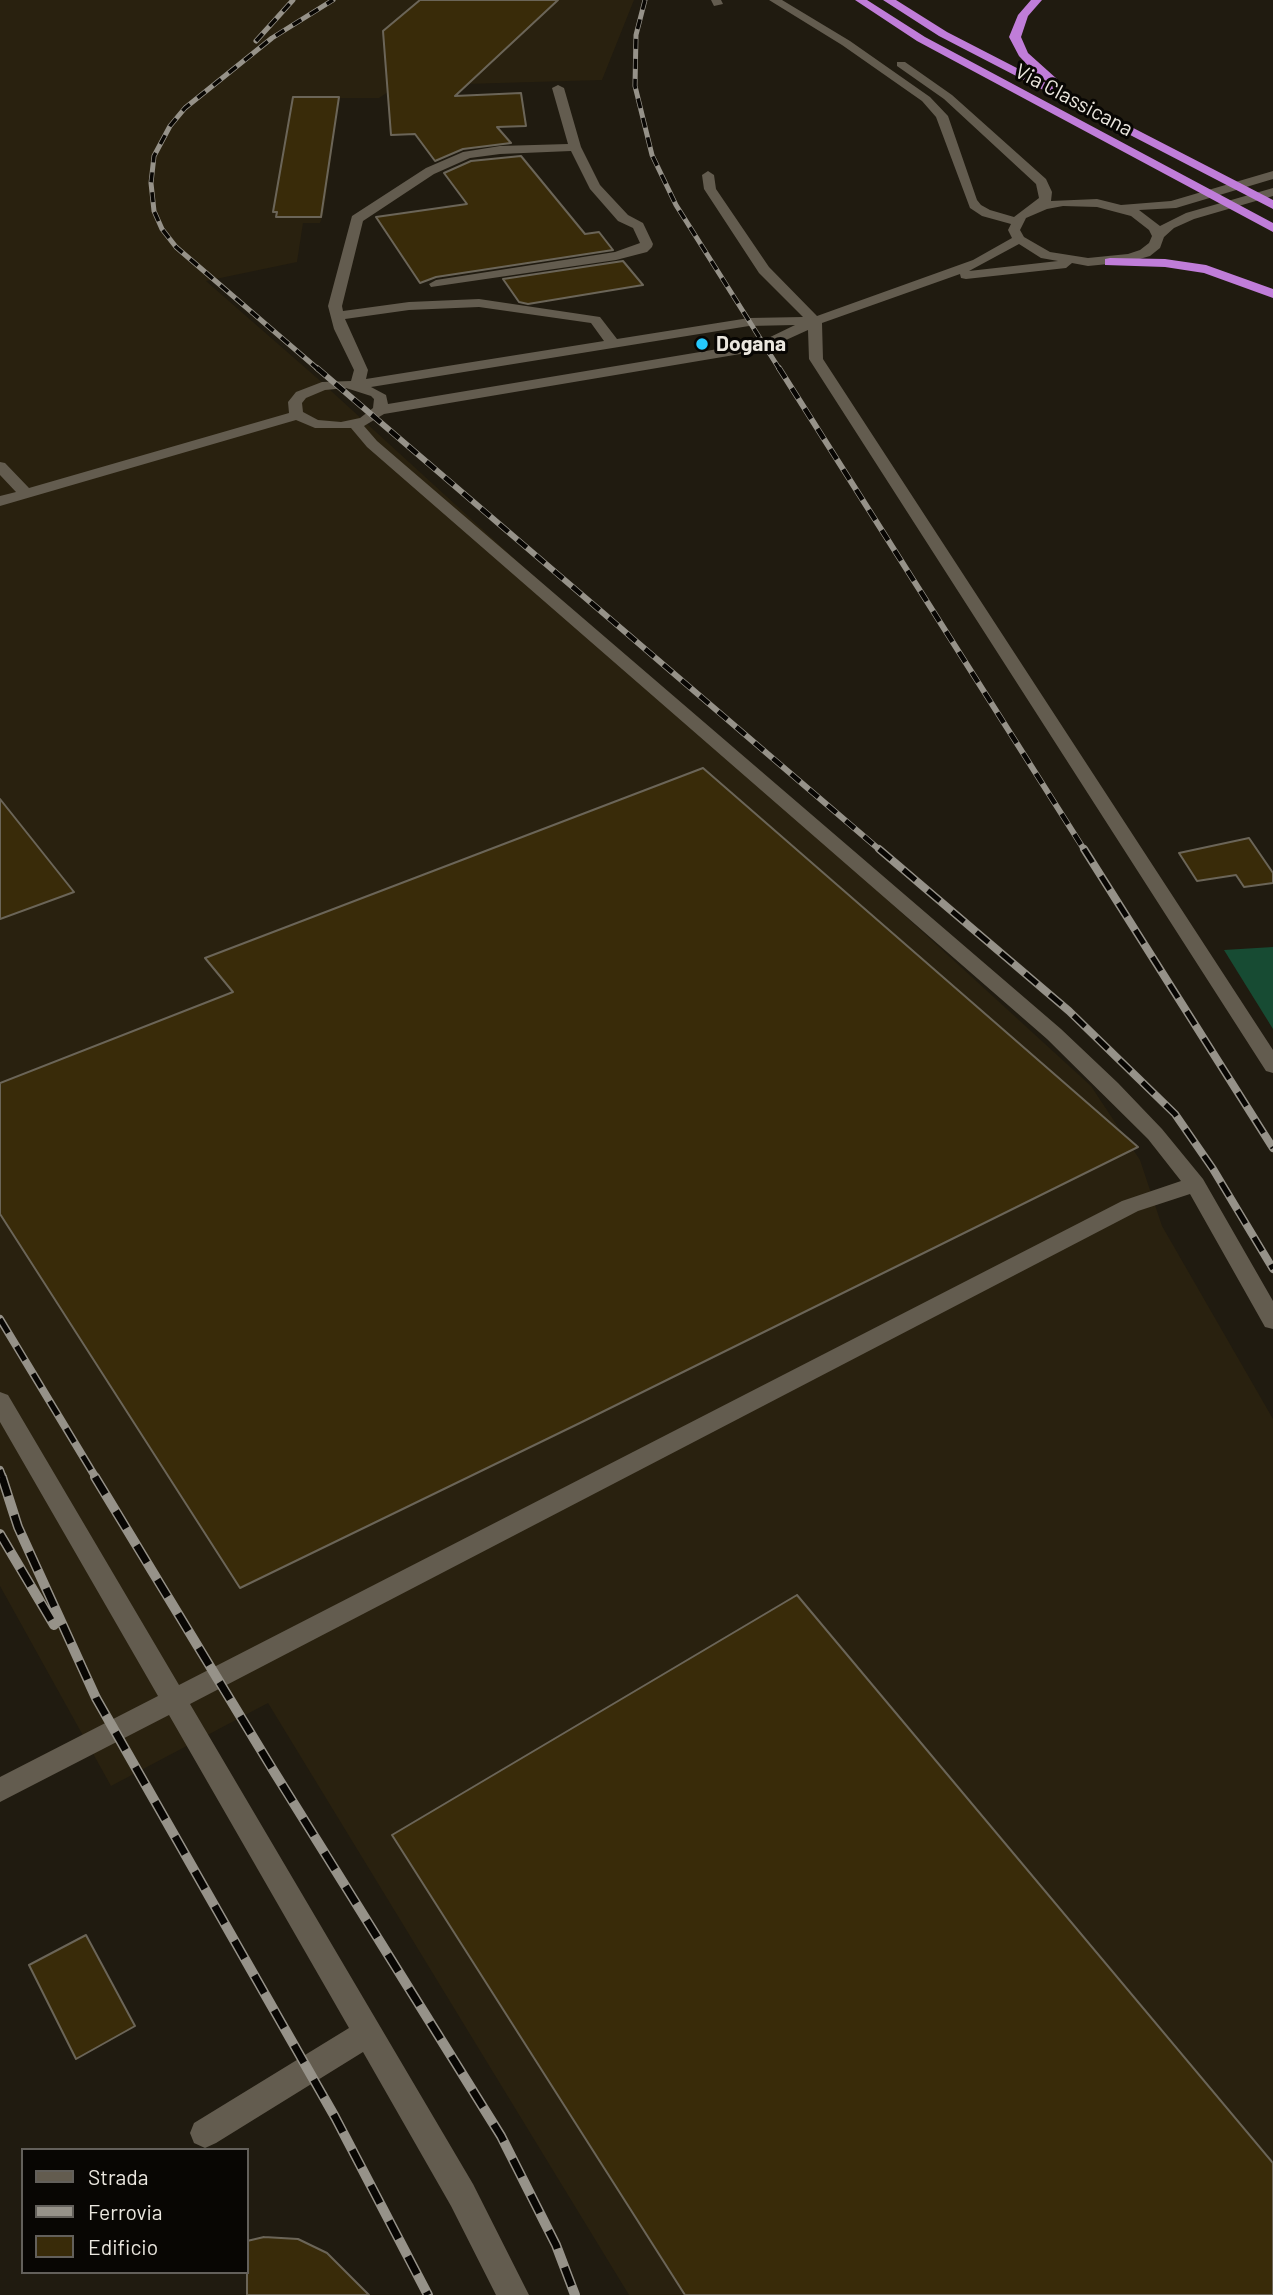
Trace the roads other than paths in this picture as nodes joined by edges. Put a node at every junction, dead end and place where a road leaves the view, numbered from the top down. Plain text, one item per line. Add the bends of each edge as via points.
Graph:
1 (774, 0) edge
2 (799, 0) edge
3 (860, 0) edge
4 (888, 0) edge
5 (1037, 0) edge
6 (857, 35) dead end
7 (887, 55) dead end
8 (558, 88) dead end
9 (1127, 130) junction
10 (575, 147) junction
11 (708, 175) dead end
12 (1273, 175) edge
13 (1273, 192) edge
14 (1273, 205) edge
15 (1118, 207) junction
16 (1022, 216) junction
17 (1267, 225) edge
18 (1158, 236) junction
19 (1019, 239) junction
20 (1088, 262) junction
21 (1110, 262) junction
22 (929, 282) junction
23 (436, 284) dead end
24 (1273, 294) edge
25 (337, 316) junction
26 (815, 321) junction
27 (614, 344) junction
28 (357, 385) junction
29 (380, 410) junction
30 (297, 415) junction
31 (355, 424) junction
32 (0, 466) edge
33 (26, 494) junction
34 (0, 501) edge
35 (1273, 1066) edge
36 (1195, 1184) junction
37 (1273, 1321) edge
38 (0, 1401) edge
39 (174, 1700) junction
40 (0, 1790) edge
41 (368, 2033) junction
42 (205, 2133) dead end
43 (513, 2295) edge

1 - 16 street via 926,99 942,116 976,208
2 - 6 street
3 - 17 highway, Via Classicana via 921,39
4 - 9 highway, Via Classicana via 943,34
5 - 9 highway via 1023,15 1016,37 1023,54 1038,70 1096,104
7 - 16 street via 948,97 1042,182 1045,200
8 - 10 street
9 - 14 highway, Via Classicana
10 - 23 street via 594,186 623,218 638,226 647,244 642,249
10 - 25 street via 467,155 448,161 362,213 335,299
11 - 26 street via 710,190 764,270
12 - 15 street via 1172,205
13 - 18 street via 1190,216
15 - 16 street via 1063,202
15 - 18 street via 1147,220
16 - 19 street via 1014,230
18 - 21 street via 1145,253
19 - 20 street via 1046,255
19 - 22 street
20 - 21 street
20 - 22 street
21 - 24 highway via 1206,269
22 - 26 street
25 - 27 street via 479,303 595,320
25 - 28 street via 361,370
26 - 27 street via 749,322
26 - 29 street via 764,346
26 - 35 street via 817,359
27 - 28 street
28 - 29 street via 381,398
28 - 30 street via 310,390 295,402
29 - 31 street
30 - 31 street via 327,426
30 - 33 street
31 - 36 street via 372,444 1054,1034 1155,1134
32 - 33 street
33 - 34 street
36 - 37 street
36 - 39 street via 1130,1206
38 - 39 street
39 - 40 street
39 - 41 street
41 - 42 street
41 - 43 street via 462,2195

